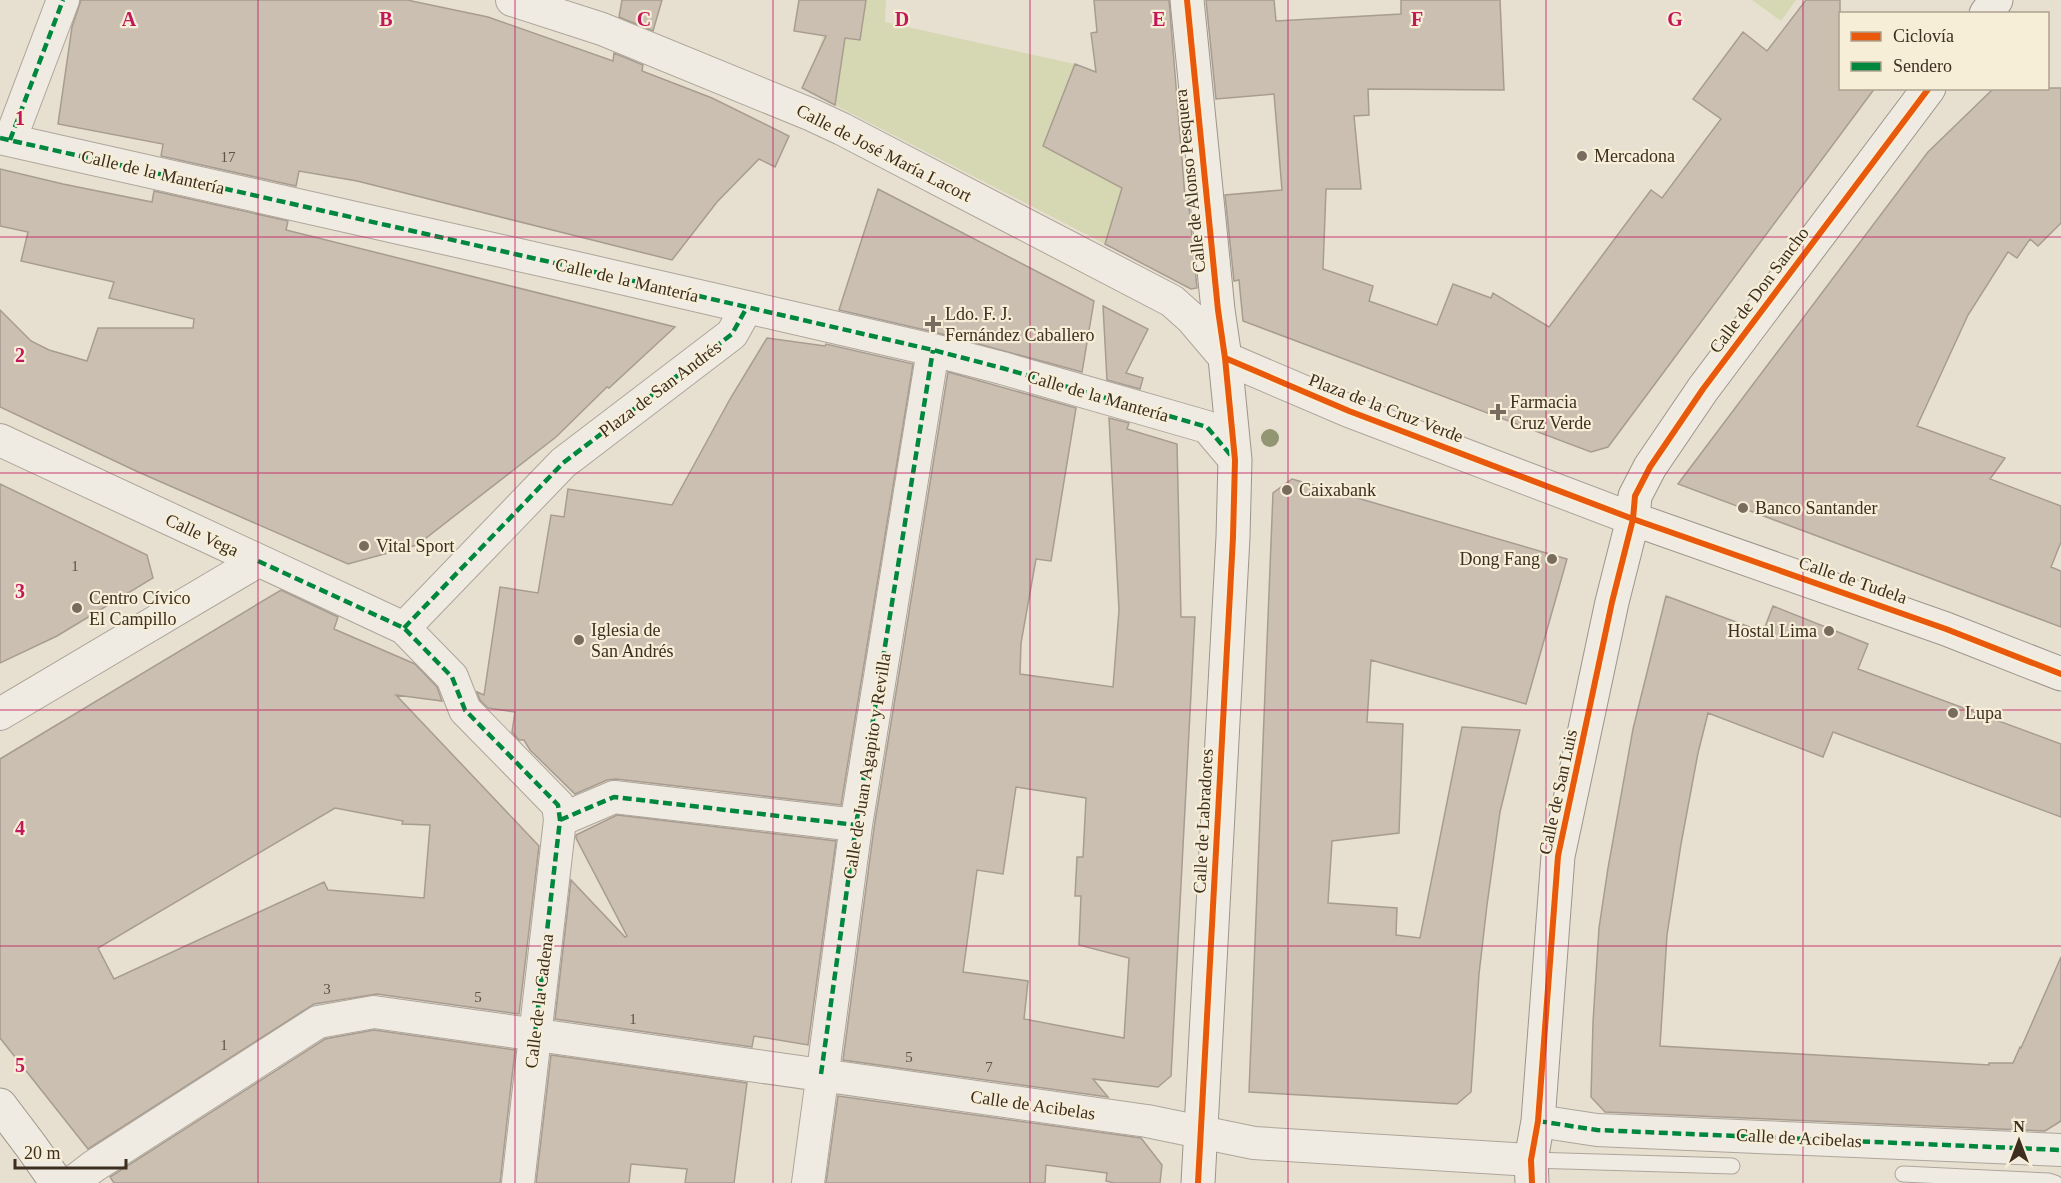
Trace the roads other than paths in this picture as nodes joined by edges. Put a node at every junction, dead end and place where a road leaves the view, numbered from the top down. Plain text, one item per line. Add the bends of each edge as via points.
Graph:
1 (63, 0) edge
2 (512, 0) edge
3 (1187, 0) edge
4 (1927, 90) edge
5 (5, 139) edge
6 (747, 307) junction
7 (933, 350) junction
8 (1226, 358) junction
9 (0, 440) edge
10 (1235, 460) junction
11 (1633, 519) junction
12 (258, 561) junction
13 (404, 628) junction
14 (2061, 674) edge
15 (0, 714) edge
16 (560, 820) junction
17 (856, 825) junction
18 (535, 1034) junction
19 (821, 1074) junction
20 (0, 1105) edge
21 (1538, 1121) junction
22 (1201, 1131) junction
23 (2061, 1150) edge
24 (1731, 1166) dead end
25 (1532, 1171) edge
26 (1903, 1174) dead end
27 (57, 1183) edge
28 (72, 1183) edge
29 (518, 1183) edge
30 (808, 1183) edge
31 (1198, 1183) edge
32 (2055, 1183) edge

1 - 5 street
2 - 8 street, Calle de José María Lacort via 602,29 842,129 1172,301
3 - 8 street, Calle de Alonso Pesquera
4 - 11 street, Calle de Don Sancho via 1703,389 1642,482 1635,496
5 - 6 street, Calle de la Mantería
6 - 7 street, Calle de la Mantería
6 - 13 street, Plaza de San Andrés via 732,334 563,463
7 - 10 street, Calle de la Mantería via 1207,427
7 - 17 street, Calle de Juan Agapito y Revilla
8 - 10 street
8 - 11 street, Plaza de la Cruz Verde via 1348,411
9 - 12 street, Calle Vega
10 - 22 street, Calle de Labradores
11 - 14 street, Calle de Tudela via 1946,629
11 - 21 street, Calle de San Luis via 1558,856
12 - 13 street, Calle Vega
12 - 15 street
13 - 16 street, Calle Vega via 452,677 465,710 558,805
16 - 17 street via 614,797
16 - 18 street, Calle de la Cadena
17 - 19 street, Calle de Juan Agapito y Revilla
18 - 19 street, Calle de Acibelas
18 - 28 street, Calle de Acibelas via 374,1011 318,1022
18 - 29 street, Calle de la Cadena
19 - 22 street, Calle de Acibelas
19 - 30 street, Calle de Juan Agapito y Revilla
20 - 27 street
21 - 23 street, Calle de Acibelas via 1597,1130
21 - 25 street, Calle de San Luis
22 - 25 street, Calle de Acibelas via 1254,1143
22 - 31 street, Calle de Labradores
24 - 25 lane
26 - 32 lane

